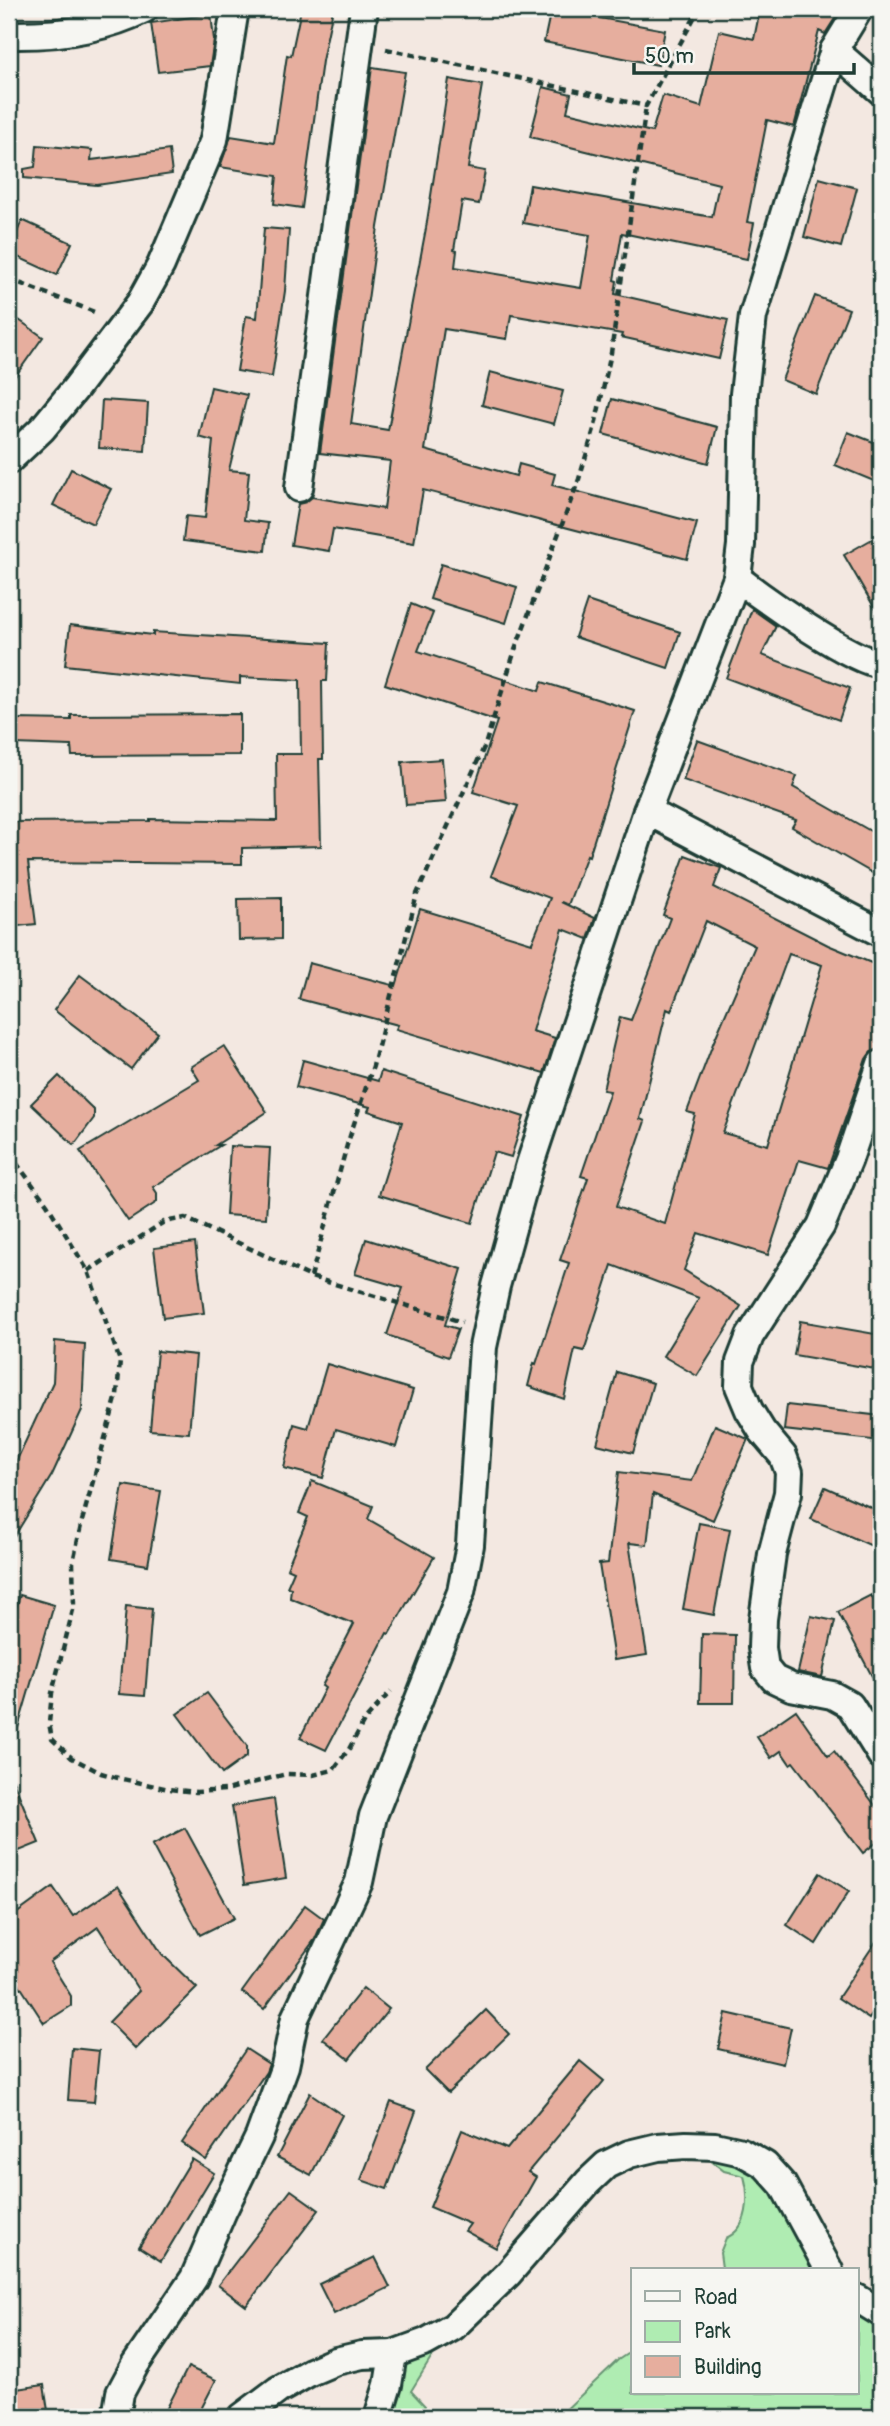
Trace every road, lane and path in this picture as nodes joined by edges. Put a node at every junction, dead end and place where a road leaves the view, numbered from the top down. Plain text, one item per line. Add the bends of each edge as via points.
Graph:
1 (144, 9) edge
2 (235, 9) edge
3 (364, 9) edge
4 (699, 9) edge
5 (859, 9) edge
6 (9, 35) edge
7 (360, 43) junction
8 (834, 50) junction
9 (881, 91) edge
10 (646, 106) junction
11 (9, 279) edge
12 (124, 324) junction
13 (9, 460) edge
14 (299, 488) dead end
15 (737, 578) junction
16 (881, 664) edge
17 (647, 811) junction
18 (881, 933) edge
19 (881, 1064) edge
20 (9, 1153) edge
21 (88, 1271) junction
22 (311, 1277) junction
23 (486, 1329) junction
24 (435, 1661) junction
25 (881, 1755) edge
26 (827, 2268) edge
27 (858, 2299) edge
28 (881, 2313) edge
29 (393, 2354) junction
30 (116, 2417) edge
31 (242, 2417) edge
32 (378, 2417) edge

1 - 6 street via 77,30
2 - 12 street via 214,140 160,265
3 - 7 street
4 - 10 path
5 - 8 street
7 - 10 path
7 - 14 street
8 - 9 street
8 - 15 street via 753,316 744,394
10 - 22 path via 611,353 596,426 485,745 417,894
11 - 12 path
12 - 13 street via 42,429
15 - 16 street via 811,629
15 - 17 street
17 - 18 street
17 - 23 street via 530,1164
19 - 25 street via 821,1226 750,1336 740,1362 739,1386 789,1472 763,1619 765,1668 774,1679 791,1687 832,1695 850,1705
20 - 21 path
21 - 22 path via 164,1222 185,1218
21 - 24 path via 120,1361 117,1395 73,1562 74,1606 52,1693 52,1739 72,1758 100,1773 169,1789 226,1790 286,1774 313,1775 333,1770 364,1721 391,1691
22 - 23 path
23 - 24 street via 470,1545 461,1592
24 - 30 street via 373,1816 359,1882 295,2018 285,2066 259,2137 194,2278 120,2393
26 - 29 street via 783,2185 765,2165 742,2152 715,2146 658,2147 606,2165 508,2274 453,2327
27 - 28 street
29 - 31 street via 362,2355 319,2369 278,2390
29 - 32 street

